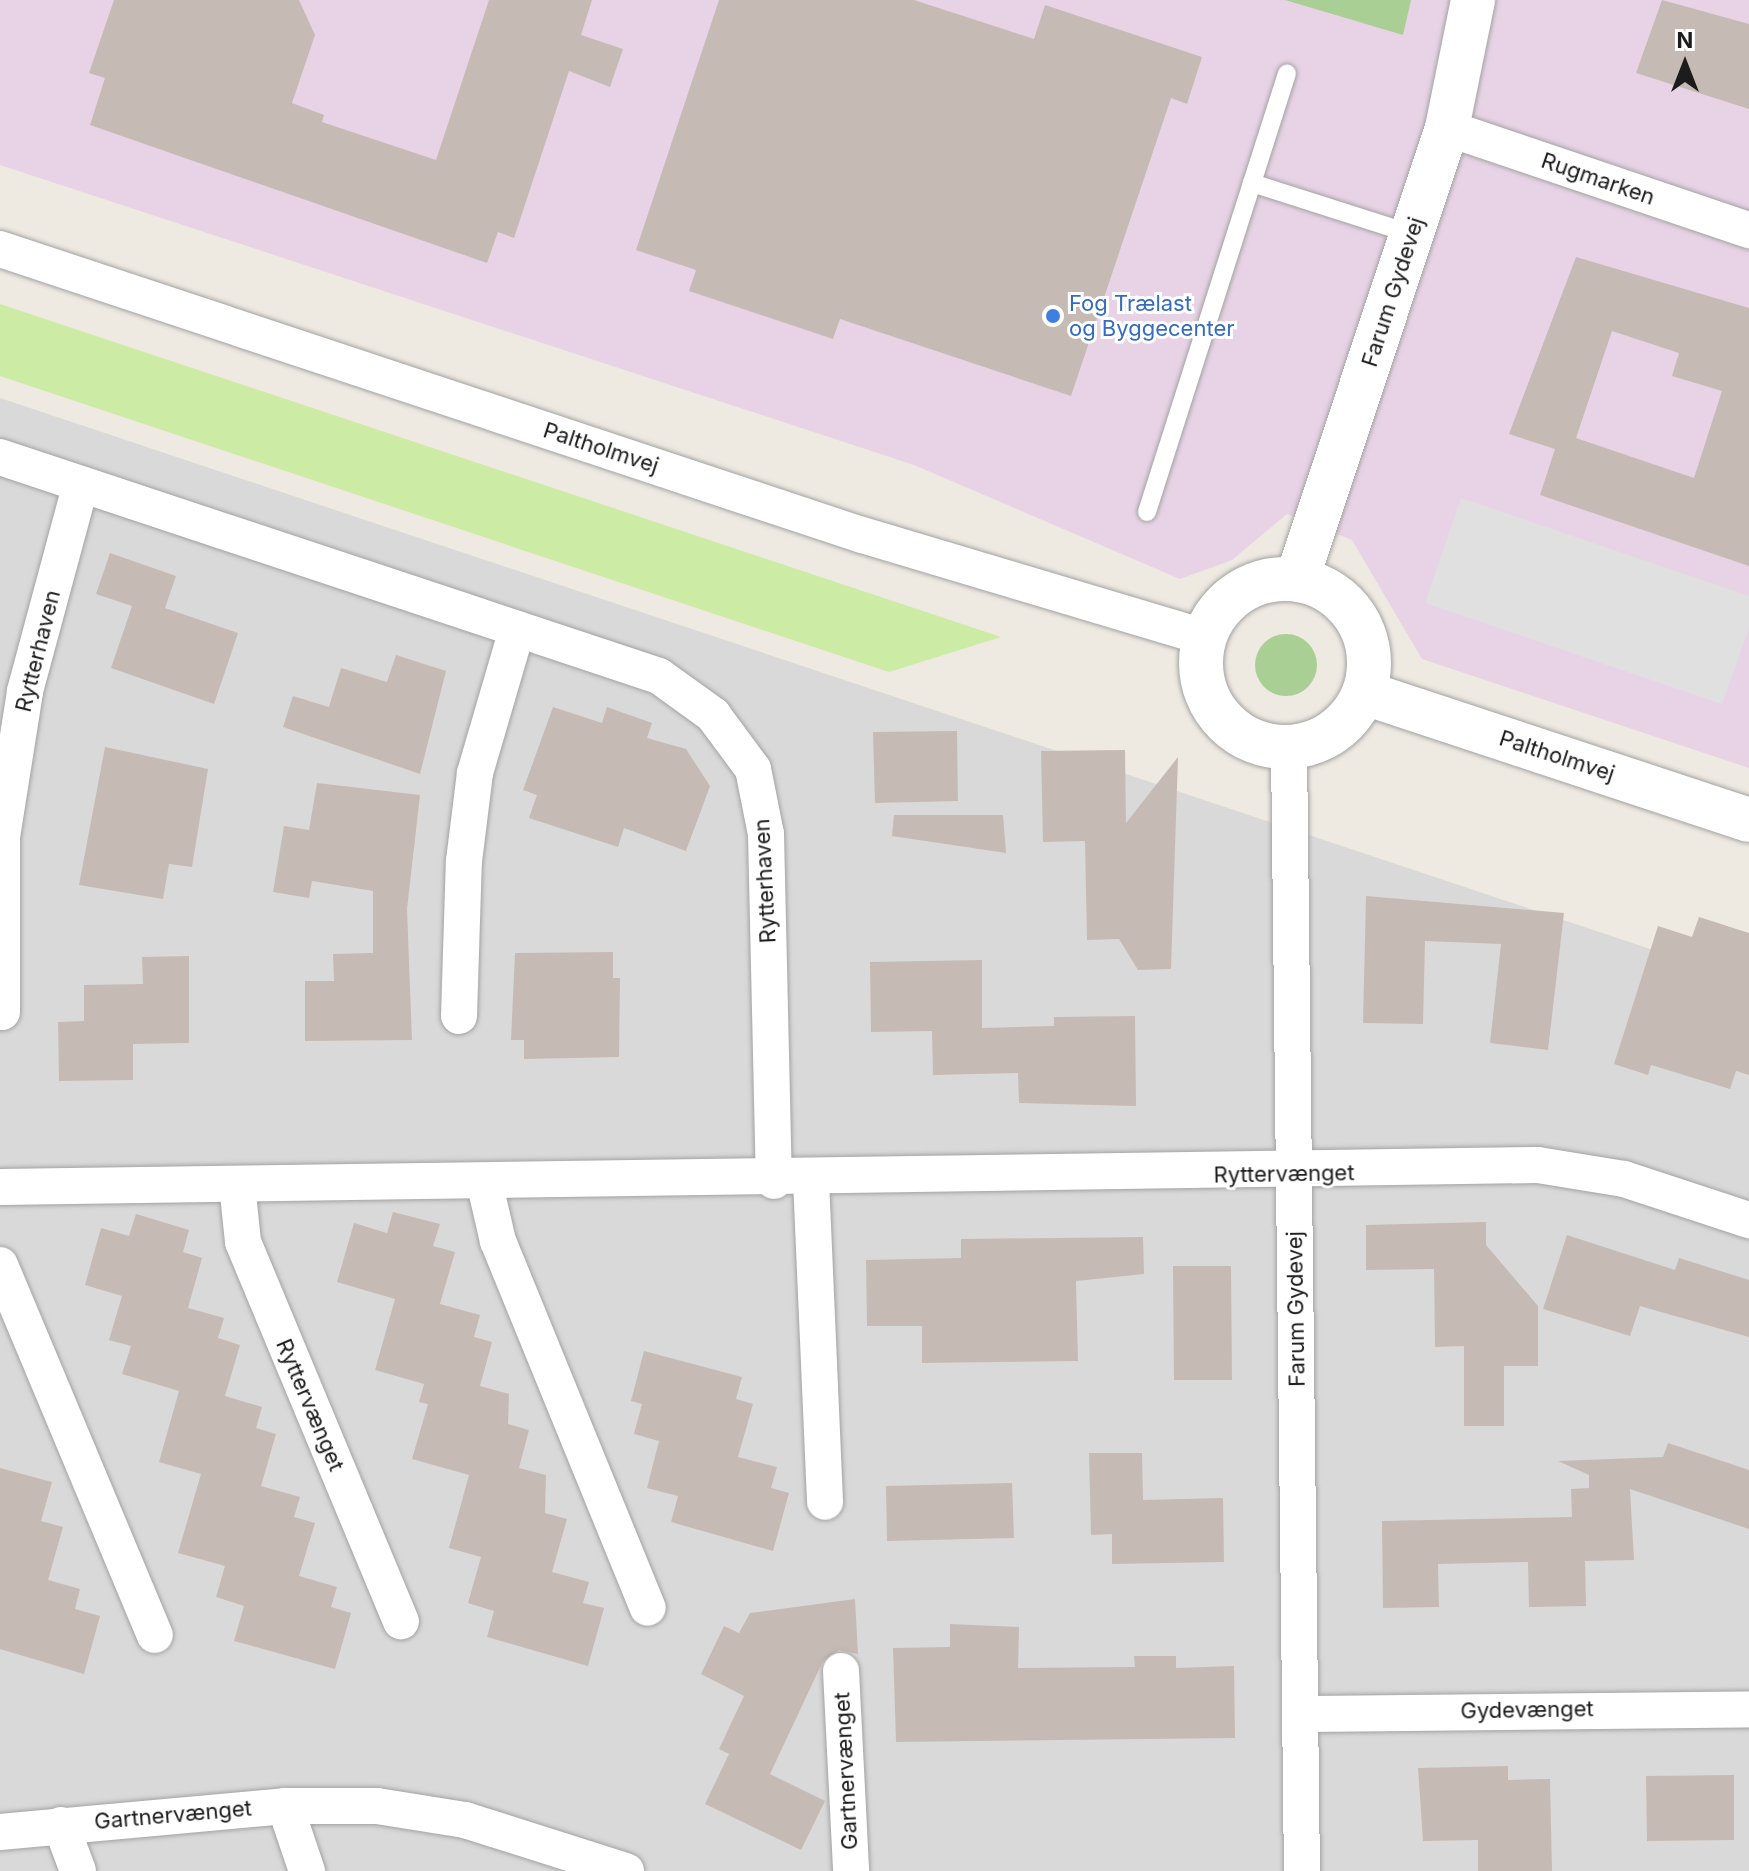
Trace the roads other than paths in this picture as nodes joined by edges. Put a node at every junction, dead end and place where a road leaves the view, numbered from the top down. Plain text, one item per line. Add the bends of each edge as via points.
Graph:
1 (1473, 0) edge
2 (1287, 73) dead end
3 (1447, 128) junction
4 (1252, 183) junction
5 (1749, 230) edge
6 (1412, 234) junction
7 (0, 249) edge
8 (0, 457) edge
9 (81, 484) junction
10 (1147, 512) dead end
11 (1297, 579) junction
12 (517, 629) junction
13 (1204, 637) junction
14 (1365, 693) junction
15 (1289, 747) junction
16 (1749, 820) edge
17 (2, 1012) edge
18 (459, 1016) dead end
19 (1294, 1174) junction
20 (811, 1180) junction
21 (484, 1181) junction
22 (774, 1181) junction
23 (237, 1184) junction
24 (0, 1187) edge
25 (1749, 1220) edge
26 (0, 1265) edge
27 (825, 1502) dead end
28 (648, 1608) dead end
29 (401, 1621) dead end
30 (155, 1635) dead end
31 (841, 1671) dead end
32 (1749, 1709) edge
33 (1305, 1714) junction
34 (285, 1806) junction
35 (61, 1825) junction
36 (0, 1832) edge
37 (561, 1859) edge
38 (78, 1871) edge
39 (307, 1871) edge
40 (626, 1871) edge
41 (851, 1871) edge
42 (1302, 1871) edge

1 - 3 street, Farum Gydevej
2 - 4 lane
3 - 5 street, Rugmarken
3 - 6 street, Farum Gydevej
4 - 6 lane
4 - 10 lane
6 - 11 street, Farum Gydevej
7 - 13 street, Paltholmvej via 862,535
8 - 9 street, Rytterhaven
9 - 12 street, Rytterhaven
9 - 17 street, Rytterhaven via 25,691 2,837
11 - 13 street via 1259,582 1233,597
11 - 14 street via 1322,587 1356,617 1370,663
12 - 18 street via 475,773 464,861
12 - 22 street, Rytterhaven via 659,676 713,715 753,769 766,834
13 - 15 street via 1201,672 1224,722 1253,742
14 - 15 street via 1325,738
14 - 16 street, Paltholmvej
15 - 19 street, Farum Gydevej
19 - 20 street, Ryttervænget
19 - 25 street, Ryttervænget via 1538,1165 1624,1179
19 - 33 street, Farum Gydevej
20 - 22 street, Ryttervænget
20 - 27 street
21 - 22 street, Ryttervænget
21 - 23 street, Ryttervænget
21 - 28 street via 498,1241
23 - 24 street, Ryttervænget
23 - 29 street, Ryttervænget via 243,1242
26 - 30 street
31 - 41 street, Gartnervænget
32 - 33 street, Gydevænget
33 - 42 street, Farum Gydevej
34 - 35 street, Gartnervænget
34 - 37 street, Gartnervænget via 377,1806 465,1820
34 - 39 street
35 - 36 street, Gartnervænget
35 - 38 street, Gartnervænget
37 - 40 street, Gartnervænget

